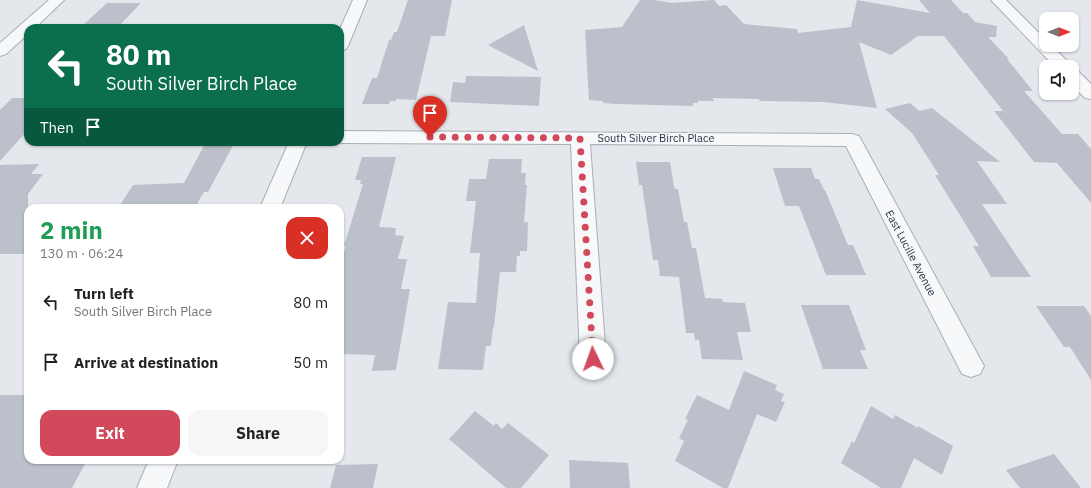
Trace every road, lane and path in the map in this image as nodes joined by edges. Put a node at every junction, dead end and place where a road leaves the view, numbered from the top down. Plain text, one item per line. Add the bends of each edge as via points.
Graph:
1 (57, 0) edge
2 (360, 0) edge
3 (998, 0) edge
4 (30, 24) edge
5 (24, 30) edge
6 (344, 37) edge
7 (0, 51) edge
8 (1057, 60) edge
9 (1079, 82) edge
10 (1091, 94) edge
11 (344, 137) edge
12 (580, 138) junction
13 (852, 140) joint
14 (296, 146) edge
15 (272, 204) edge
16 (593, 359) dead end
17 (971, 366) dead end
18 (162, 464) edge
19 (152, 488) edge

1 - 4 street
2 - 6 street
3 - 8 street
5 - 7 street
9 - 10 street
11 - 12 street, South Silver Birch Place
12 - 13 street, South Silver Birch Place
12 - 16 street
13 - 17 street, East Lucille Avenue
14 - 15 street
18 - 19 street

